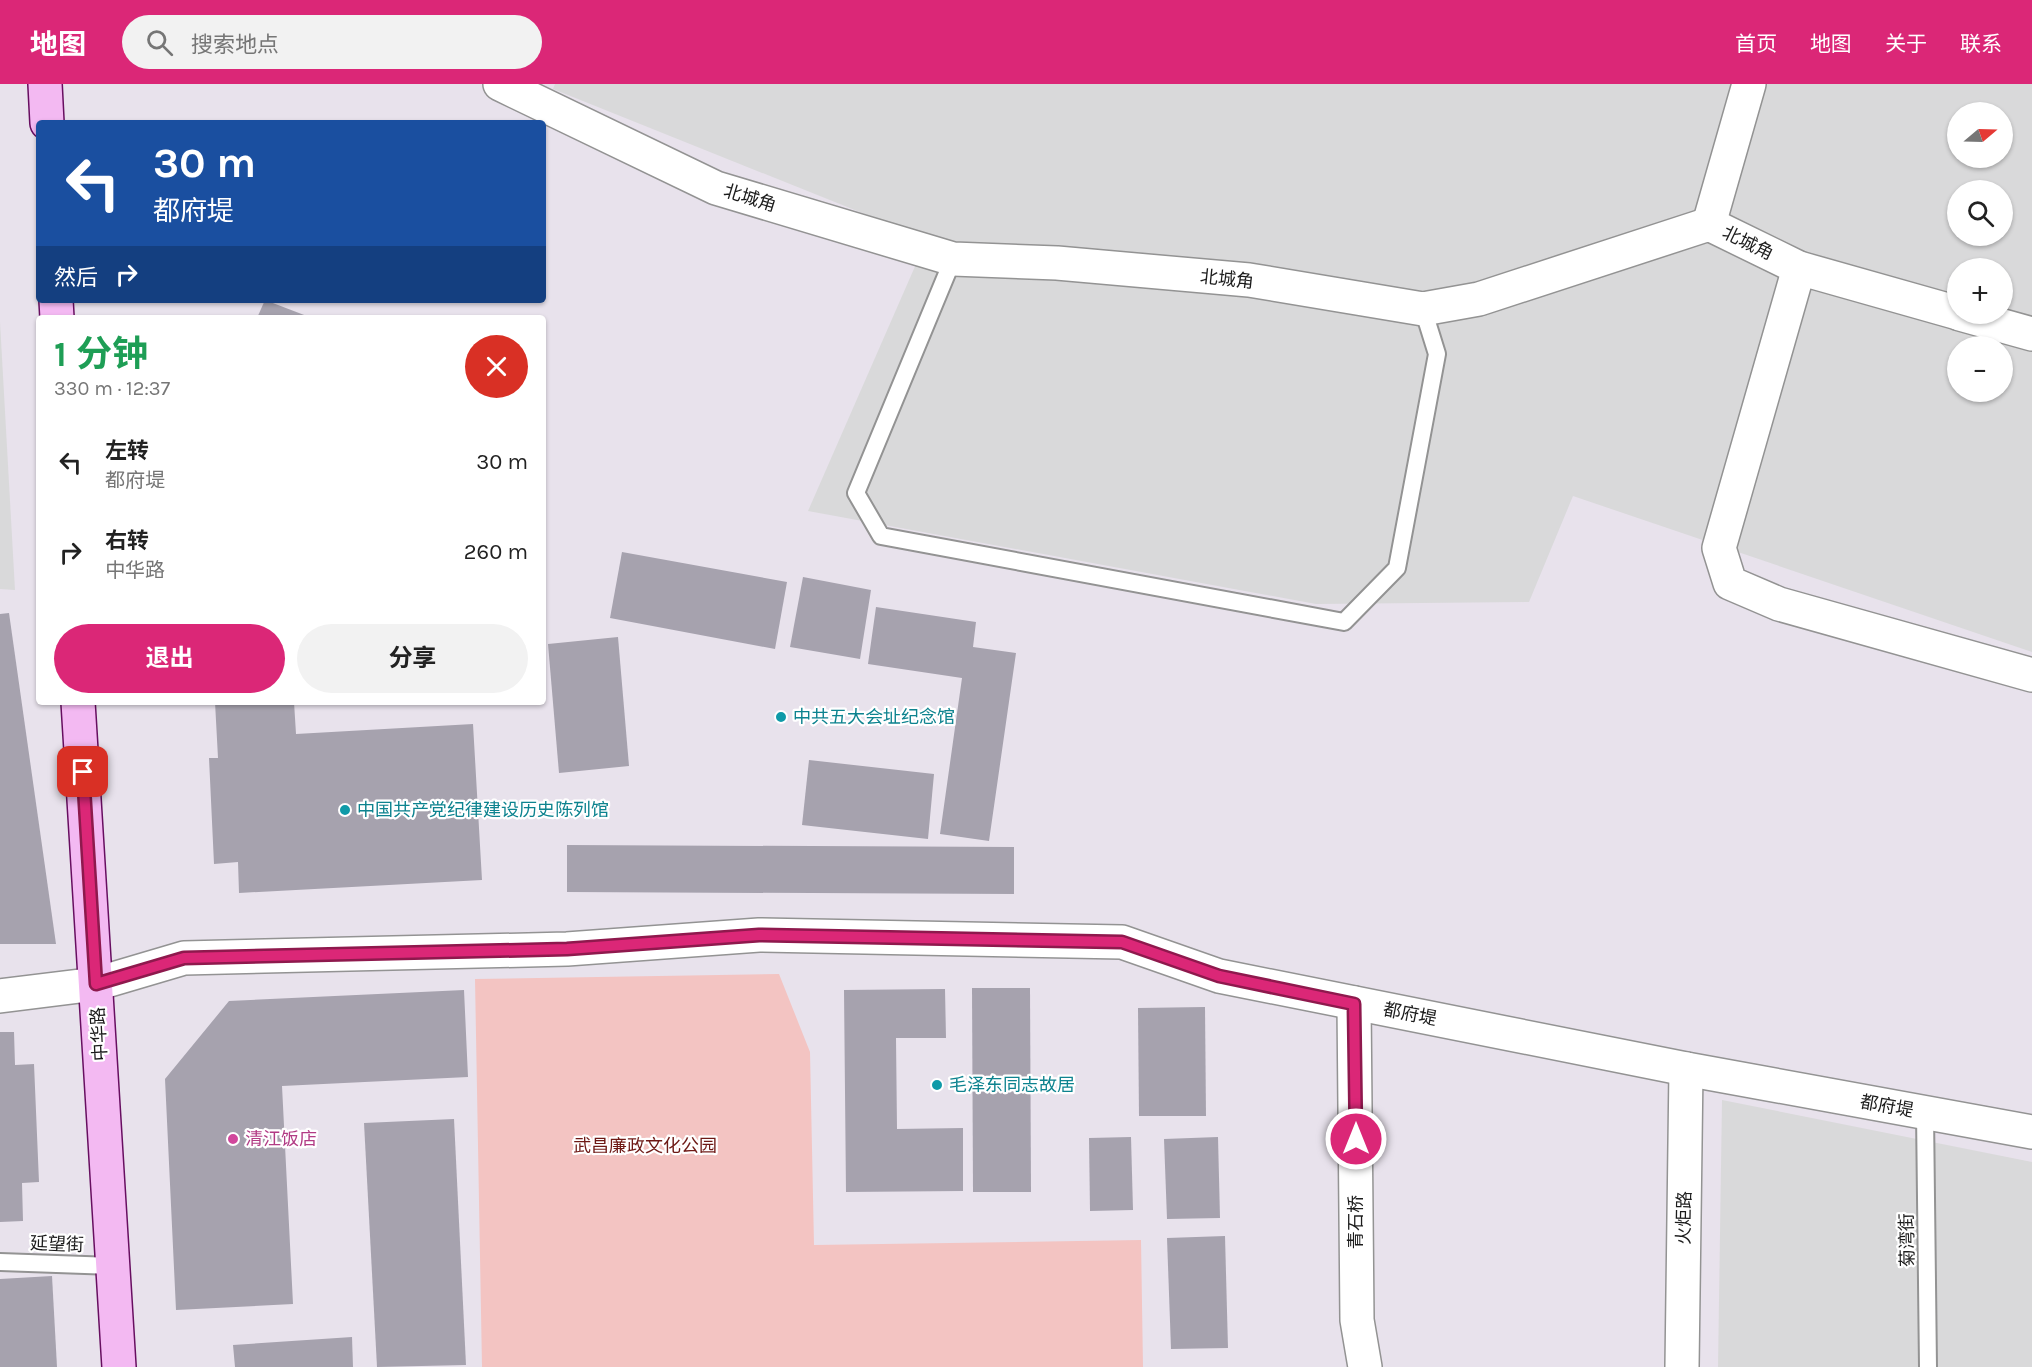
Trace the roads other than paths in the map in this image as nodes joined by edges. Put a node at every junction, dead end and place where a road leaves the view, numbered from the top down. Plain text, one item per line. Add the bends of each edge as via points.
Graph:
1 (45, 84) edge
2 (500, 84) edge
3 (1749, 84) edge
4 (47, 120) edge
5 (1709, 224) junction
6 (953, 259) junction
7 (1799, 268) junction
8 (1424, 309) junction
9 (1947, 310) edge
10 (1997, 324) edge
11 (2032, 334) edge
12 (2032, 675) edge
13 (78, 705) edge
14 (96, 984) junction
15 (0, 996) edge
16 (1354, 1004) junction
17 (1686, 1069) junction
18 (1924, 1113) junction
19 (2032, 1132) edge
20 (0, 1262) edge
21 (114, 1266) junction
22 (119, 1367) edge
23 (1365, 1367) edge
24 (1683, 1367) edge
25 (1928, 1367) edge

1 - 4 street
2 - 6 street, 北城角 via 716,188
3 - 5 street
5 - 7 street, 北城角
5 - 8 street, 北城角 via 1479,299
6 - 8 street, 北城角 via 1057,263 1249,280
6 - 8 lane via 856,493 881,536 1344,622 1396,568 1437,354
7 - 9 street, 北城角
7 - 12 street via 1719,548 1730,583 1779,604
10 - 11 street, 北城角
13 - 14 street, 中华路
14 - 15 street, 都府堤
14 - 16 street, 都府堤 via 184,958 567,949 759,935 1122,942 1219,976
14 - 21 street, 中华路
16 - 17 street, 都府堤
16 - 23 street, 青石桥 via 1357,1320
17 - 18 street, 都府堤
17 - 24 street, 火炬路
18 - 19 street, 都府堤
18 - 25 lane, 菊湾街
20 - 21 lane, 延望街
21 - 22 street, 中华路

